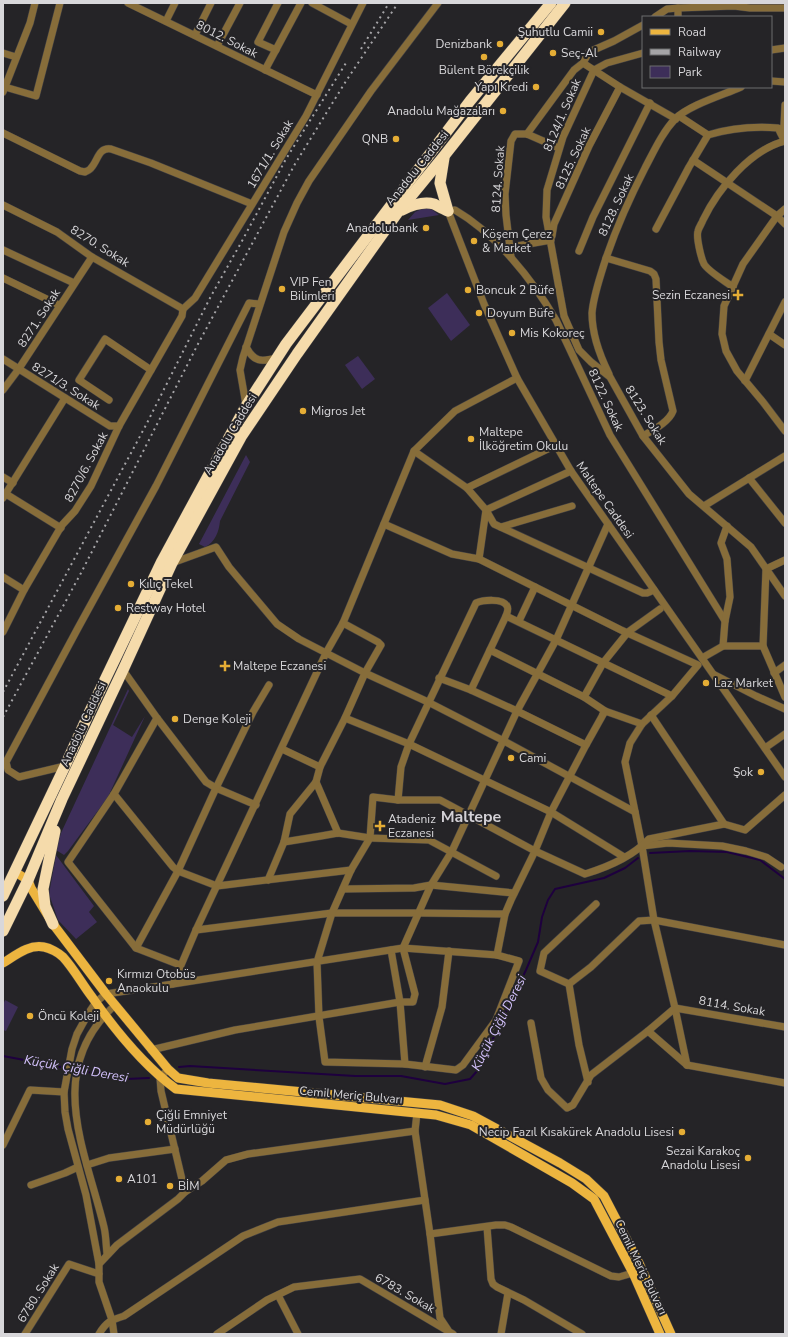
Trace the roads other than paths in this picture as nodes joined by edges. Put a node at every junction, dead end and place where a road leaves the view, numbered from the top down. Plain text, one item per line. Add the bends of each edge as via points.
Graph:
1 (35, 3) edge
2 (60, 3) edge
3 (128, 3) edge
4 (175, 3) edge
5 (210, 3) edge
6 (240, 3) edge
7 (278, 3) edge
8 (301, 3) edge
9 (312, 3) edge
10 (363, 3) edge
11 (438, 3) edge
12 (551, 3) edge
13 (565, 3) edge
14 (139, 5) edge
15 (678, 8) junction
16 (785, 8) edge
17 (656, 16) edge
18 (678, 16) edge
19 (166, 21) junction
20 (351, 24) junction
21 (642, 26) edge
22 (195, 35) junction
23 (217, 46) junction
24 (785, 48) edge
25 (276, 50) junction
26 (772, 50) edge
27 (3, 53) edge
28 (642, 53) edge
29 (16, 57) junction
30 (583, 63) junction
31 (265, 70) junction
32 (594, 70) junction
33 (772, 81) edge
34 (785, 82) edge
35 (620, 87) junction
36 (739, 88) edge
37 (4, 89) edge
38 (317, 95) junction
39 (650, 103) junction
40 (785, 105) edge
41 (677, 118) junction
42 (3, 132) edge
43 (781, 133) junction
44 (527, 134) junction
45 (708, 135) junction
46 (784, 141) edge
47 (559, 148) junction
48 (444, 156) junction
49 (693, 160) junction
50 (426, 170) junction
51 (440, 183) junction
52 (727, 184) junction
53 (252, 204) junction
54 (3, 206) edge
55 (785, 209) edge
56 (448, 211) junction
57 (398, 212) junction
58 (776, 216) junction
59 (785, 224) edge
60 (656, 228) dead end
61 (551, 240) junction
62 (510, 248) junction
63 (502, 249) junction
64 (3, 250) edge
65 (578, 251) dead end
66 (92, 257) junction
67 (511, 257) junction
68 (606, 258) junction
69 (3, 278) edge
70 (74, 283) junction
71 (733, 287) junction
72 (785, 302) edge
73 (259, 304) junction
74 (59, 306) junction
75 (549, 307) junction
76 (184, 309) junction
77 (564, 316) junction
78 (769, 334) junction
79 (785, 345) edge
80 (246, 347) junction
81 (276, 358) junction
82 (3, 359) edge
83 (18, 370) junction
84 (151, 370) junction
85 (610, 377) junction
86 (518, 378) junction
87 (745, 381) junction
88 (3, 390) edge
89 (64, 398) junction
90 (109, 400) dead end
91 (246, 406) junction
92 (119, 426) junction
93 (785, 431) edge
94 (643, 436) junction
95 (556, 444) junction
96 (414, 451) junction
97 (785, 456) edge
98 (571, 471) junction
99 (3, 477) edge
100 (749, 478) junction
101 (13, 483) junction
102 (467, 488) junction
103 (5, 496) edge
104 (572, 506) dead end
105 (704, 506) junction
106 (486, 510) junction
107 (785, 523) edge
108 (384, 524) junction
109 (608, 524) junction
110 (727, 526) junction
111 (501, 527) junction
112 (61, 528) junction
113 (479, 558) junction
114 (785, 560) edge
115 (172, 563) junction
116 (588, 568) junction
117 (766, 569) junction
118 (3, 577) edge
119 (535, 587) junction
120 (24, 590) junction
121 (654, 590) junction
122 (785, 596) edge
123 (573, 605) junction
124 (660, 609) dead end
125 (506, 616) junction
126 (519, 621) junction
127 (725, 621) junction
128 (343, 623) junction
129 (3, 632) edge
130 (628, 632) junction
131 (556, 640) junction
132 (723, 646) junction
133 (763, 646) junction
134 (490, 650) junction
135 (326, 653) junction
136 (702, 658) junction
137 (603, 663) junction
138 (785, 665) edge
139 (123, 670) junction
140 (365, 673) junction
141 (774, 673) junction
142 (537, 674) junction
143 (713, 674) junction
144 (439, 678) junction
145 (269, 685) dead end
146 (472, 690) junction
147 (672, 696) junction
148 (785, 697) edge
149 (584, 698) junction
150 (428, 702) junction
151 (785, 709) edge
152 (517, 711) junction
153 (605, 711) junction
154 (651, 716) junction
155 (157, 718) junction
156 (345, 718) junction
157 (642, 724) junction
158 (785, 734) edge
159 (504, 741) junction
160 (409, 744) junction
161 (586, 745) junction
162 (765, 748) junction
163 (282, 749) junction
164 (65, 766) junction
165 (320, 767) junction
166 (569, 776) junction
167 (785, 777) edge
168 (486, 780) junction
169 (316, 782) junction
170 (216, 788) junction
171 (114, 794) junction
172 (785, 794) edge
173 (62, 799) junction
174 (398, 800) junction
175 (256, 805) junction
176 (551, 812) junction
177 (636, 812) junction
178 (468, 816) junction
179 (724, 824) junction
180 (338, 833) junction
181 (370, 838) junction
182 (284, 842) junction
183 (642, 846) junction
184 (452, 851) junction
185 (535, 851) junction
186 (624, 857) junction
187 (781, 867) dead end
188 (351, 870) junction
189 (178, 871) junction
190 (15, 872) junction
191 (496, 876) dead end
192 (28, 880) junction
193 (268, 880) junction
194 (3, 882) edge
195 (431, 885) junction
196 (218, 886) junction
197 (343, 889) junction
198 (514, 893) junction
199 (3, 896) edge
200 (596, 904) dead end
201 (332, 913) junction
202 (419, 913) junction
203 (505, 914) junction
204 (654, 920) junction
205 (53, 924) junction
206 (196, 930) junction
207 (3, 931) edge
208 (785, 945) edge
209 (136, 948) junction
210 (403, 948) junction
211 (391, 950) junction
212 (449, 951) junction
213 (497, 955) junction
214 (317, 962) junction
215 (3, 963) edge
216 (180, 965) junction
217 (173, 984) junction
218 (569, 984) junction
219 (106, 994) junction
220 (96, 1002) junction
221 (400, 1002) junction
222 (115, 1005) junction
223 (675, 1008) junction
224 (105, 1014) junction
225 (319, 1017) junction
226 (531, 1023) dead end
227 (785, 1027) edge
228 (648, 1031) junction
229 (152, 1050) junction
230 (405, 1064) junction
231 (687, 1065) junction
232 (425, 1067) junction
233 (168, 1069) junction
234 (160, 1078) junction
235 (588, 1082) junction
236 (785, 1083) edge
237 (64, 1092) junction
238 (417, 1113) junction
239 (416, 1131) junction
240 (3, 1145) edge
241 (175, 1149) junction
242 (87, 1165) junction
243 (78, 1166) junction
244 (31, 1185) dead end
245 (185, 1192) junction
246 (425, 1200) junction
247 (487, 1226) junction
248 (430, 1234) junction
249 (107, 1254) junction
250 (99, 1264) junction
251 (633, 1273) junction
252 (99, 1274) junction
253 (508, 1293) junction
254 (278, 1295) junction
255 (112, 1320) junction
256 (451, 1333) edge
257 (25, 1334) edge
258 (99, 1334) edge
259 (114, 1334) edge
260 (217, 1334) edge
261 (298, 1334) edge
262 (501, 1334) edge
263 (582, 1334) edge
264 (660, 1334) edge
265 (671, 1334) edge

1 - 29 street
2 - 37 street via 36,96
3 - 14 street, 8012. Sokak
4 - 19 street
5 - 22 street
6 - 23 street
7 - 25 street via 258,42
8 - 25 street
9 - 20 street
10 - 20 street, 1671/1. Sokak
11 - 73 street via 371,91 309,181 284,232
12 - 50 highway, Anadolu Caddesi via 470,101
13 - 48 highway, Anadolu Caddesi
14 - 19 street, 8012. Sokak
15 - 16 street
15 - 17 street via 667,9
15 - 18 street
19 - 22 street, 8012. Sokak
20 - 38 street, 1671/1. Sokak
21 - 30 street via 589,52
22 - 23 street, 8012. Sokak
23 - 31 street, 8012. Sokak
24 - 26 street
25 - 31 street
27 - 29 street
28 - 32 street via 607,63
29 - 37 street
30 - 32 street
30 - 44 street via 574,70
31 - 38 street, 8012. Sokak
32 - 35 street
32 - 47 street, 8124/1. Sokak
33 - 34 street
35 - 39 street
35 - 61 street, 8125. Sokak via 576,174 554,224
36 - 41 street, 8128. Sokak via 686,111
38 - 53 street, 1671/1. Sokak
39 - 41 street
39 - 65 street
40 - 43 street
41 - 45 street
41 - 68 street, 8128. Sokak via 660,139 632,195
42 - 53 street via 80,171 86,172 91,168 107,148 158,165
43 - 45 street via 778,128 758,126
43 - 46 street
44 - 47 street
44 - 62 street, 8124. Sokak via 515,134 511,141 505,194
45 - 49 street
46 - 52 street via 753,158
47 - 61 street, 8124/1. Sokak via 547,190 546,217
48 - 50 highway, Anadolu Caddesi
48 - 51 highway
49 - 52 street
49 - 60 street
50 - 51 highway
50 - 57 highway, Anadolu Caddesi
50 - 81 highway, Anadolu Caddesi
51 - 56 highway
52 - 58 street
52 - 71 street via 710,206 698,232 704,264
53 - 76 street, 1671/1. Sokak via 195,298
54 - 66 street, 8270. Sokak via 57,232
55 - 58 street
56 - 57 highway via 434,204 423,203 414,204
56 - 63 street, 8122. Sokak via 455,210 470,219
56 - 86 street, Maltepe Caddesi via 484,304
57 - 115 highway, Anadolu Caddesi via 241,437
58 - 59 street
58 - 71 street via 743,264
61 - 62 street
61 - 77 street, 8123. Sokak
62 - 63 street
62 - 67 street, 8124. Sokak
63 - 67 street, 8122. Sokak
64 - 70 street
66 - 70 street, 8271. Sokak
66 - 76 street, 8270. Sokak
67 - 75 street, 8122. Sokak
68 - 85 street, 8128. Sokak via 592,313 595,336
68 - 94 street via 650,271 656,279 659,342 673,410 671,416
69 - 74 street
70 - 74 street, 8271. Sokak
71 - 87 street via 724,306 722,334 726,351
72 - 78 street
73 - 80 street
73 - 164 street via 249,303 156,486 6,762 8,770 19,777
74 - 83 street, 8271. Sokak
75 - 77 street
75 - 127 street, 8122. Sokak via 610,435
76 - 84 street, 8270/6. Sokak
77 - 85 street, 8123. Sokak via 579,350
78 - 79 street
78 - 87 street
80 - 81 street via 255,359 266,361
80 - 91 street via 240,370
81 - 91 highway, Anadolu Caddesi
82 - 83 street, 8271/3. Sokak
83 - 88 street, 8271. Sokak
83 - 89 street, 8271/3. Sokak
84 - 90 street via 105,339 79,380
84 - 92 street, 8270/6. Sokak
85 - 94 street, 8123. Sokak
86 - 95 street, Maltepe Caddesi
86 - 96 street via 455,411
87 - 93 street
89 - 92 street, 8271/3. Sokak via 110,426
89 - 101 street
91 - 164 highway, Anadolu Caddesi via 162,561
92 - 112 street, 8270/6. Sokak via 91,486
94 - 105 street, 8123. Sokak via 689,494
95 - 98 street, Maltepe Caddesi
95 - 102 street
96 - 102 street
96 - 108 street
97 - 100 street
98 - 106 street
98 - 109 street, Maltepe Caddesi
99 - 101 street
100 - 105 street
100 - 107 street
101 - 103 street
102 - 106 street
103 - 112 street
104 - 111 street
105 - 110 street, 8123. Sokak
106 - 111 street via 494,524
106 - 113 street
108 - 113 street via 452,554
108 - 128 street
109 - 116 street
109 - 121 street, Maltepe Caddesi
110 - 117 street, 8123. Sokak via 751,546
110 - 127 street via 721,543 727,559 730,597
111 - 116 street
112 - 120 street, 8270/6. Sokak
113 - 119 street
114 - 117 street
115 - 135 street via 216,547 229,567 277,624
115 - 139 highway, Anadolu Caddesi
116 - 121 street via 643,593
116 - 123 street
117 - 122 street, 8123. Sokak
117 - 133 street
118 - 120 street
119 - 123 street
119 - 126 street
120 - 129 street, 8270/6. Sokak
121 - 136 street, Maltepe Caddesi
123 - 130 street
123 - 131 street
124 - 130 street
125 - 126 street
125 - 134 street
125 - 144 street via 508,610 503,602 476,602
126 - 131 street
127 - 132 street
128 - 135 street
128 - 140 street via 381,645
130 - 137 street
130 - 147 street via 698,665
131 - 137 street
131 - 142 street
132 - 133 street
132 - 136 street
133 - 141 street
134 - 142 street
134 - 146 street
135 - 140 street
135 - 163 street
136 - 143 street, Maltepe Caddesi
137 - 147 street
137 - 149 street
138 - 141 street
139 - 155 street
139 - 173 highway, Anadolu Caddesi
140 - 150 street
140 - 156 street
141 - 148 street
142 - 149 street
142 - 152 street
143 - 151 street
143 - 162 street, Maltepe Caddesi
144 - 146 street
144 - 150 street
145 - 170 street
146 - 152 street
147 - 154 street
149 - 153 street
150 - 159 street
150 - 160 street
152 - 159 street
152 - 161 street
153 - 157 street
153 - 161 street
153 - 166 street
154 - 157 street
154 - 179 street
155 - 170 street via 206,782
155 - 171 street
156 - 160 street
156 - 165 street
157 - 177 street via 630,742 625,762
158 - 162 street
159 - 166 street
159 - 168 street
160 - 168 street
160 - 174 street via 401,767
161 - 166 street
162 - 167 street, Maltepe Caddesi
163 - 165 street
163 - 175 street
164 - 190 highway, Anadolu Caddesi
165 - 169 street
166 - 176 street
166 - 177 street
168 - 176 street
168 - 178 street
169 - 180 street
169 - 182 street via 290,814
170 - 175 street
170 - 189 street
171 - 189 street
171 - 209 street via 68,862
172 - 179 street via 745,830
173 - 192 highway, Anadolu Caddesi
173 - 205 highway via 43,889 45,906
174 - 178 street via 440,800
174 - 181 street via 373,796
175 - 196 street
176 - 185 street
176 - 186 street
177 - 183 street
178 - 184 street
178 - 185 street
179 - 183 street via 650,839
180 - 181 street
180 - 182 street
181 - 184 street via 429,840
181 - 188 street
182 - 193 street
183 - 186 street
183 - 187 street via 668,843 722,846 766,857
183 - 204 street
184 - 191 street
184 - 195 street
185 - 186 street via 585,874 605,868
185 - 198 street
188 - 193 street
188 - 197 street
189 - 196 street
189 - 209 street
190 - 192 main road
190 - 194 highway
190 - 199 highway, Anadolu Caddesi
192 - 205 main road, Cemil Meriç Bulvarı
192 - 207 highway, Anadolu Caddesi
193 - 196 street
195 - 197 street via 414,888
195 - 198 street
195 - 202 street
196 - 206 street
197 - 201 street
198 - 203 street
200 - 218 street via 544,953 540,971
201 - 202 street
201 - 206 street
201 - 214 street
202 - 203 street
202 - 210 street
203 - 213 street
204 - 208 street
204 - 218 street via 639,921 591,967
204 - 223 street
205 - 219 main road, Cemil Meriç Bulvarı
206 - 216 street
209 - 216 street
210 - 211 street
210 - 212 street
210 - 221 street via 415,994 413,1002
211 - 214 street
211 - 221 street
212 - 213 street
212 - 232 street via 442,1007
213 - 232 street via 519,961 496,1020 463,1065 456,1070
214 - 217 street
214 - 225 street
215 - 220 main road, Cemil Meriç Bulvarı via 34,946 46,947 62,956
216 - 217 street
217 - 219 street
218 - 235 street
219 - 220 street
219 - 222 main road, Cemil Meriç Bulvarı
220 - 224 main road, Cemil Meriç Bulvarı
220 - 237 street via 79,1029 70,1056
221 - 225 street
221 - 230 street
222 - 224 street
222 - 229 main road, Cemil Meriç Bulvarı
223 - 227 street, 8114. Sokak
223 - 228 street
223 - 231 street
224 - 234 main road, Cemil Meriç Bulvarı
224 - 242 street via 91,1032 80,1058 74,1095
225 - 229 street via 235,1030
225 - 230 street via 325,1062
226 - 235 street via 541,1078 548,1090 567,1108 573,1105
228 - 231 street
228 - 235 street via 591,1075
229 - 233 main road, Cemil Meriç Bulvarı
230 - 232 street
231 - 236 street
233 - 234 street
233 - 265 main road, Cemil Meriç Bulvarı via 178,1078 208,1083 440,1105 473,1116 586,1179 604,1196 639,1263
234 - 238 main road, Cemil Meriç Bulvarı via 176,1089
234 - 241 street
237 - 240 street via 30,1090
237 - 243 street via 68,1129
238 - 239 street
238 - 251 main road, Cemil Meriç Bulvarı via 436,1115 471,1125 594,1198
239 - 245 street via 248,1154 226,1160
239 - 246 street
241 - 242 street via 109,1158
241 - 245 street
242 - 249 street via 104,1228
243 - 244 street
243 - 250 street
245 - 249 street
246 - 248 street
246 - 255 street via 278,1222 243,1236 124,1316
247 - 248 street
247 - 251 street via 511,1227 611,1276 619,1277
247 - 253 street via 493,1284
248 - 256 street via 440,1318
249 - 250 street
250 - 252 street
251 - 264 main road, Cemil Meriç Bulvarı
252 - 255 street via 99,1282
252 - 257 street, 6780. Sokak via 69,1264
253 - 262 street
253 - 263 street
254 - 256 street, 6783. Sokak via 294,1287 360,1279
254 - 260 street, 6783. Sokak
254 - 261 street
255 - 258 street
255 - 259 street

